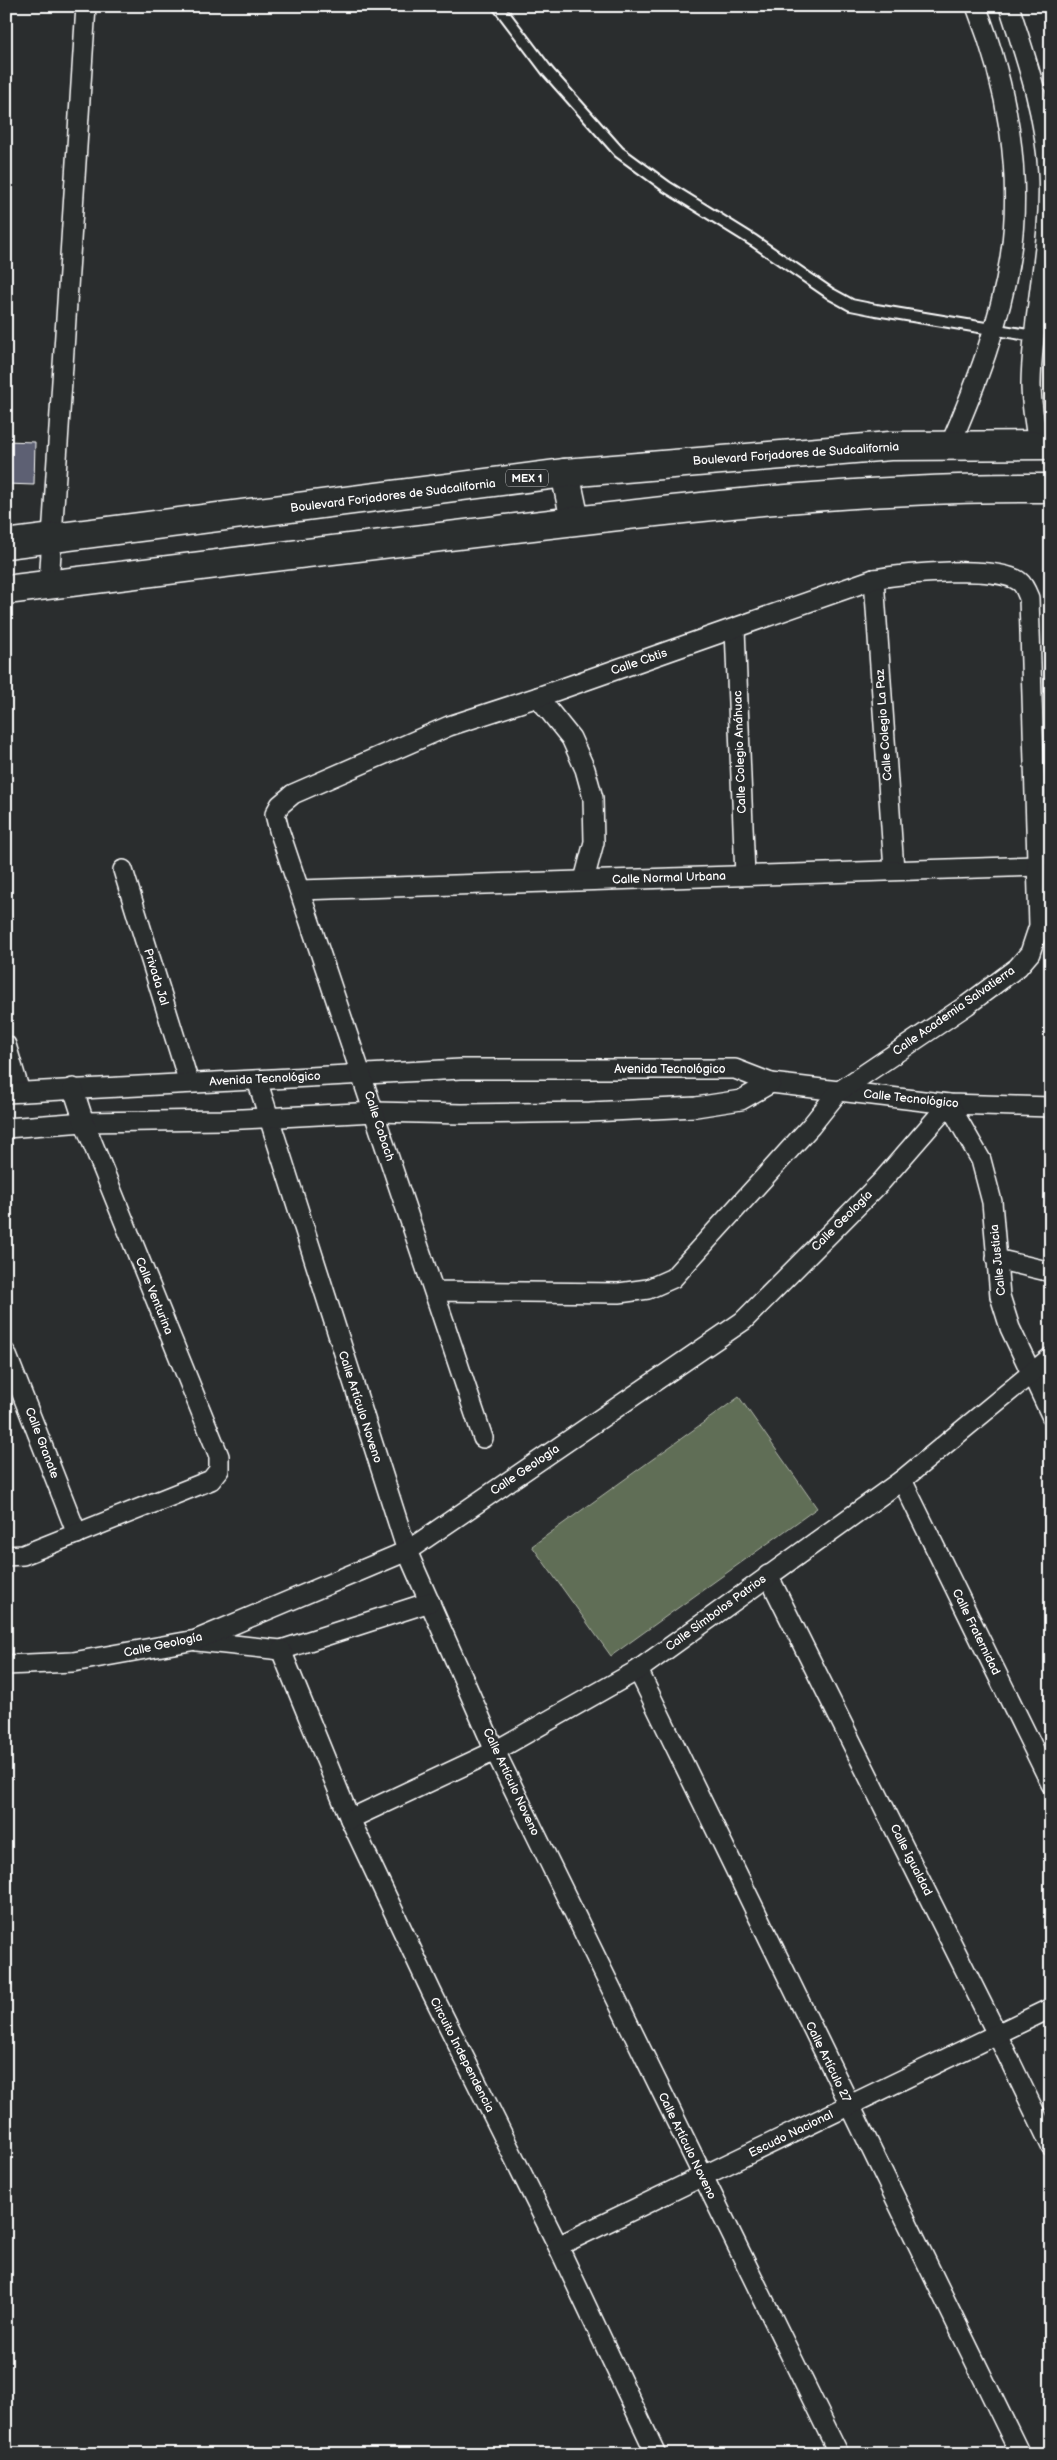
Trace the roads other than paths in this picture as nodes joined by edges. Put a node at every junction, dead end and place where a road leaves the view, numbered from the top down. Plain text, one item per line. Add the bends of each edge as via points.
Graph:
1 (86, 6) edge
2 (498, 6) edge
3 (1009, 6) edge
4 (983, 8) edge
5 (994, 329) junction
6 (1034, 336) junction
7 (1044, 444) edge
8 (950, 445) junction
9 (565, 473) junction
10 (1051, 488) edge
11 (575, 520) junction
12 (52, 538) junction
13 (6, 544) edge
14 (874, 579) junction
15 (1021, 582) joint
16 (49, 584) junction
17 (6, 590) edge
18 (735, 629) junction
19 (538, 697) junction
20 (275, 814) joint
21 (1037, 866) junction
22 (122, 870) dead end
23 (894, 870) junction
24 (745, 876) junction
25 (584, 880) junction
26 (300, 890) junction
27 (6, 1045) edge
28 (362, 1073) junction
29 (257, 1080) junction
30 (189, 1083) junction
31 (771, 1083) junction
32 (73, 1088) junction
33 (13, 1092) edge
34 (838, 1092) junction
35 (950, 1104) junction
36 (1051, 1107) edge
37 (375, 1112) junction
38 (268, 1116) junction
39 (84, 1122) junction
40 (6, 1128) edge
41 (996, 1259) junction
42 (1051, 1272) edge
43 (434, 1291) junction
44 (6, 1353) edge
45 (1051, 1356) edge
46 (1031, 1374) junction
47 (1051, 1415) edge
48 (483, 1438) dead end
49 (902, 1480) junction
50 (77, 1534) junction
51 (407, 1551) junction
52 (6, 1556) edge
53 (768, 1575) junction
54 (430, 1602) junction
55 (196, 1640) junction
56 (281, 1650) junction
57 (6, 1665) edge
58 (638, 1670) junction
59 (495, 1751) junction
60 (1051, 1784) edge
61 (350, 1819) junction
62 (1051, 2008) edge
63 (997, 2034) junction
64 (850, 2105) junction
65 (1051, 2146) edge
66 (702, 2177) junction
67 (558, 2246) junction
68 (656, 2454) edge
69 (839, 2454) edge
70 (1020, 2454) edge

1 - 12 street
2 - 5 lane via 548,72 619,152 831,294 851,305
3 - 6 street via 1040,108 1048,173 1044,252
4 - 5 street via 1000,82 1015,173 1010,258
5 - 6 lane
5 - 8 street
6 - 7 street via 1031,385
7 - 8 highway, Boulevard Forjadores de Sudcalifornia / MEX 1
8 - 9 highway, Boulevard Forjadores de Sudcalifornia / MEX 1 via 890,446
9 - 11 highway
9 - 12 highway, Boulevard Forjadores de Sudcalifornia / MEX 1
10 - 11 highway via 948,489 827,496
11 - 16 highway
12 - 13 highway, Boulevard Forjadores de Sudcalifornia / MEX 1
12 - 16 street
14 - 15 street, Calle Cbtis via 898,574 986,572
14 - 18 street, Calle Cbtis
14 - 23 street, Calle Colegio La Paz
15 - 21 street, Calle Academia Salvatierra via 1029,598
16 - 17 highway
18 - 19 street, Calle Cbtis
18 - 24 street, Calle Colegio Anáhuac
19 - 20 street, Calle Cbtis via 450,726 386,752 293,794
19 - 25 street via 571,738 593,798 594,842
20 - 26 street, Calle Cobach
21 - 23 street, Calle Normal Urbana
21 - 34 street, Calle Academia Salvatierra via 1039,926 1030,953 1018,967
22 - 30 street, Privada Jal
23 - 24 street, Calle Normal Urbana
24 - 25 street, Calle Normal Urbana
25 - 26 street, Calle Normal Urbana
26 - 28 street, Calle Cobach
27 - 33 street
28 - 29 street, Avenida Tecnológico
28 - 31 street, Avenida Tecnológico via 461,1069 696,1068 735,1069
28 - 37 street, Calle Cobach
29 - 30 street, Avenida Tecnológico
29 - 38 street, Calle Artículo Noveno
30 - 32 street, Avenida Tecnológico
31 - 34 street, Calle Tecnológico
31 - 37 street via 741,1100 696,1107 570,1113
32 - 33 street, Avenida Tecnológico
32 - 39 street, Calle Venturina
34 - 35 street, Calle Tecnológico
34 - 43 street, Calle Academia Salvatierra via 673,1278 660,1286 619,1293
35 - 36 street, Calle Tecnológico
35 - 41 street, Calle Justicia via 981,1160 992,1202
35 - 51 street, Calle Geología via 881,1182 743,1321
37 - 38 street
37 - 43 street, Calle Cobach
38 - 39 street
38 - 51 street, Calle Artículo Noveno
39 - 40 street
39 - 50 street, Calle Venturina via 219,1456 219,1470 211,1480
41 - 42 street
41 - 46 street, Calle Justicia via 1000,1296 1010,1328
43 - 48 street, Calle Cobach
44 - 50 street, Calle Granate
45 - 46 street, Calle Símbolos Patrios
46 - 47 street, Calle Justicia
46 - 49 street, Calle Símbolos Patrios
49 - 53 street, Calle Símbolos Patrios
49 - 60 street, Calle Fraternidad
50 - 52 street via 23,1555
51 - 54 street, Calle Artículo Noveno
51 - 55 street, Calle Geología
53 - 58 street, Calle Símbolos Patrios
53 - 63 street, Calle Igualdad
54 - 56 street
54 - 59 street, Calle Artículo Noveno
55 - 56 street
55 - 57 street, Calle Geología via 73,1662
56 - 61 street, Circuito Independencia
58 - 59 street, Calle Símbolos Patrios
58 - 64 street, Calle Artículo 27
59 - 61 street, Calle Símbolos Patrios
59 - 66 street, Calle Artículo Noveno
61 - 67 street, Circuito Independencia
62 - 63 street, Escudo Nacional
63 - 64 street, Escudo Nacional
63 - 65 street, Calle Igualdad
64 - 66 street, Escudo Nacional
64 - 70 street, Calle Artículo 27
66 - 67 street, Escudo Nacional
66 - 69 street, Calle Artículo Noveno
67 - 68 street, Circuito Independencia

